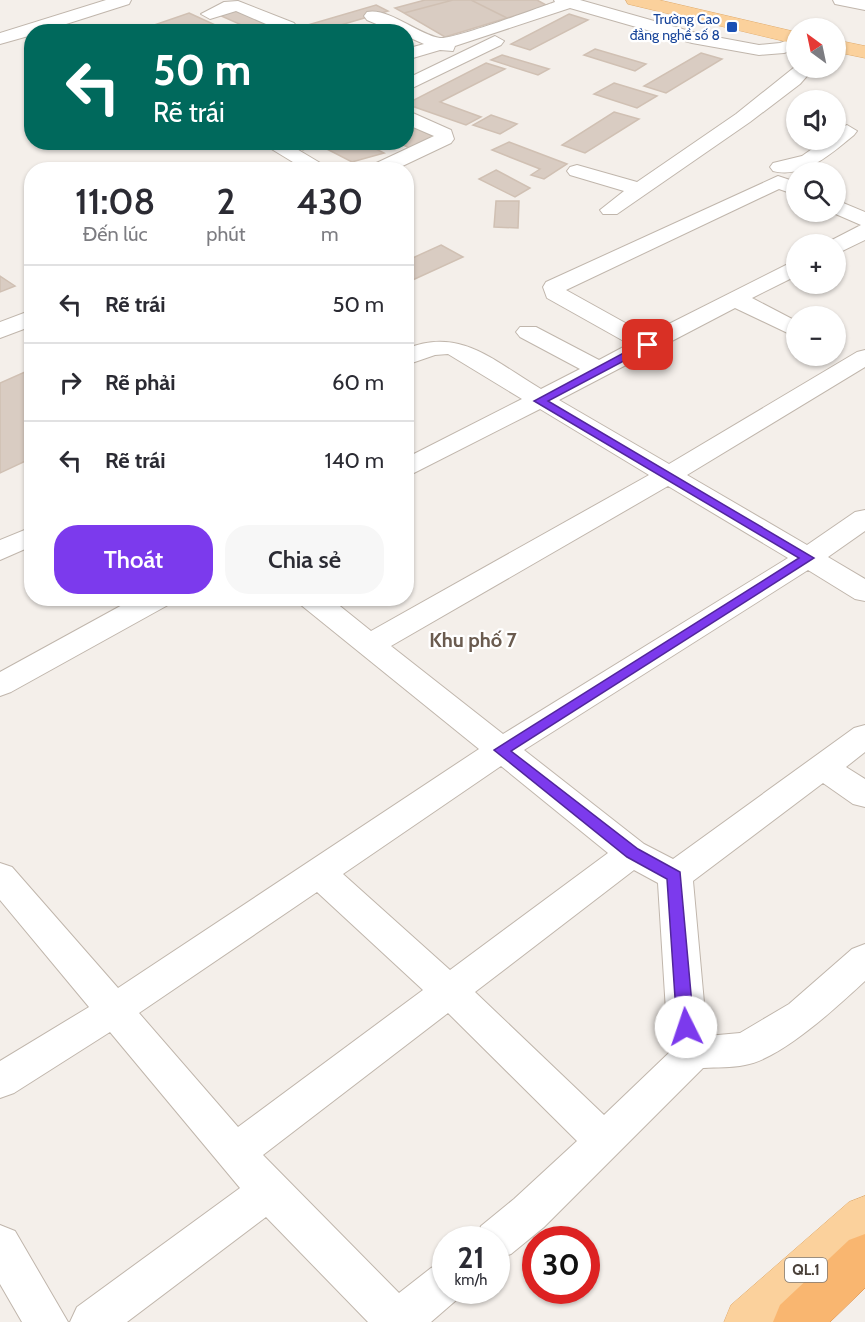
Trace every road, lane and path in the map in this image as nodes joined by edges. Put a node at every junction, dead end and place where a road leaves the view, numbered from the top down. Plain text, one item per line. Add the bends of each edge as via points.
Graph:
1 (123, 0) edge
2 (635, 0) edge
3 (841, 0) edge
4 (564, 1) edge
5 (865, 5) edge
6 (373, 16) dead end
7 (532, 16) junction
8 (229, 23) dead end
9 (47, 24) edge
10 (281, 24) edge
11 (392, 24) edge
12 (24, 31) edge
13 (414, 33) edge
14 (786, 38) edge
15 (0, 39) edge
16 (439, 44) junction
17 (786, 47) edge
18 (846, 48) edge
19 (414, 52) edge
20 (865, 52) edge
21 (468, 55) junction
22 (796, 78) edge
23 (414, 82) edge
24 (414, 120) edge
25 (848, 131) dead end
26 (284, 150) edge
27 (307, 162) edge
28 (394, 162) edge
29 (577, 171) dead end
30 (779, 176) edge
31 (641, 189) junction
32 (610, 210) dead end
33 (846, 211) edge
34 (865, 220) edge
35 (865, 231) edge
36 (846, 241) edge
37 (786, 272) edge
38 (736, 299) junction
39 (24, 320) edge
40 (786, 325) edge
41 (0, 331) edge
42 (528, 332) dead end
43 (648, 345) junction
44 (414, 354) edge
45 (856, 359) edge
46 (600, 370) junction
47 (540, 401) junction
48 (414, 465) edge
49 (669, 475) junction
50 (865, 518) edge
51 (24, 539) edge
52 (0, 551) edge
53 (808, 558) junction
54 (865, 592) edge
55 (143, 606) edge
56 (321, 606) edge
57 (369, 645) junction
58 (0, 685) edge
59 (865, 736) edge
60 (501, 750) junction
61 (825, 768) junction
62 (865, 795) edge
63 (632, 853) junction
64 (319, 873) junction
65 (0, 876) edge
66 (675, 876) junction
67 (865, 959) edge
68 (449, 992) junction
69 (115, 1010) junction
70 (693, 1053) junction
71 (0, 1081) edge
72 (604, 1141) junction
73 (236, 1152) junction
74 (268, 1191) junction
75 (865, 1217) edge
76 (510, 1227) edge
77 (0, 1245) edge
78 (865, 1256) edge
79 (432, 1294) edge
80 (46, 1322) edge
81 (92, 1322) edge
82 (398, 1322) edge
83 (748, 1322) edge
84 (797, 1322) edge

1 - 9 street
2 - 14 main road
3 - 5 street
4 - 7 street
4 - 17 street via 698,39 759,50
6 - 11 street
7 - 16 street
7 - 21 street via 518,29
8 - 10 street via 210,14 238,6
12 - 15 street
13 - 16 street
16 - 19 street
16 - 21 street
18 - 20 main road
21 - 23 street
22 - 31 street
24 - 28 street via 444,134 444,139
25 - 30 street via 811,161
26 - 27 street
29 - 31 street
30 - 43 street via 554,287 555,293
31 - 32 street
33 - 34 street
35 - 36 street
37 - 38 street
38 - 40 street
38 - 43 street
39 - 41 street
42 - 46 street
43 - 46 street
44 - 47 street via 444,345 456,349
45 - 49 street
46 - 47 street
47 - 48 street
47 - 49 street
49 - 53 street
49 - 57 street
50 - 53 street
51 - 52 street
53 - 54 street
53 - 60 street
55 - 58 street
56 - 57 street
57 - 60 street
59 - 61 street
60 - 63 street
60 - 64 street
61 - 62 street
61 - 66 street
63 - 66 street
63 - 68 street
64 - 68 street
64 - 69 street
65 - 69 street
66 - 70 street via 686,1027
67 - 70 street via 802,1015 746,1049
68 - 72 street
68 - 73 street
69 - 71 street
69 - 73 street
70 - 72 street
72 - 76 street
73 - 74 street
74 - 81 street
74 - 82 street
75 - 83 main road, QL.1
77 - 80 street
78 - 84 highway, QL.1
79 - 82 street

